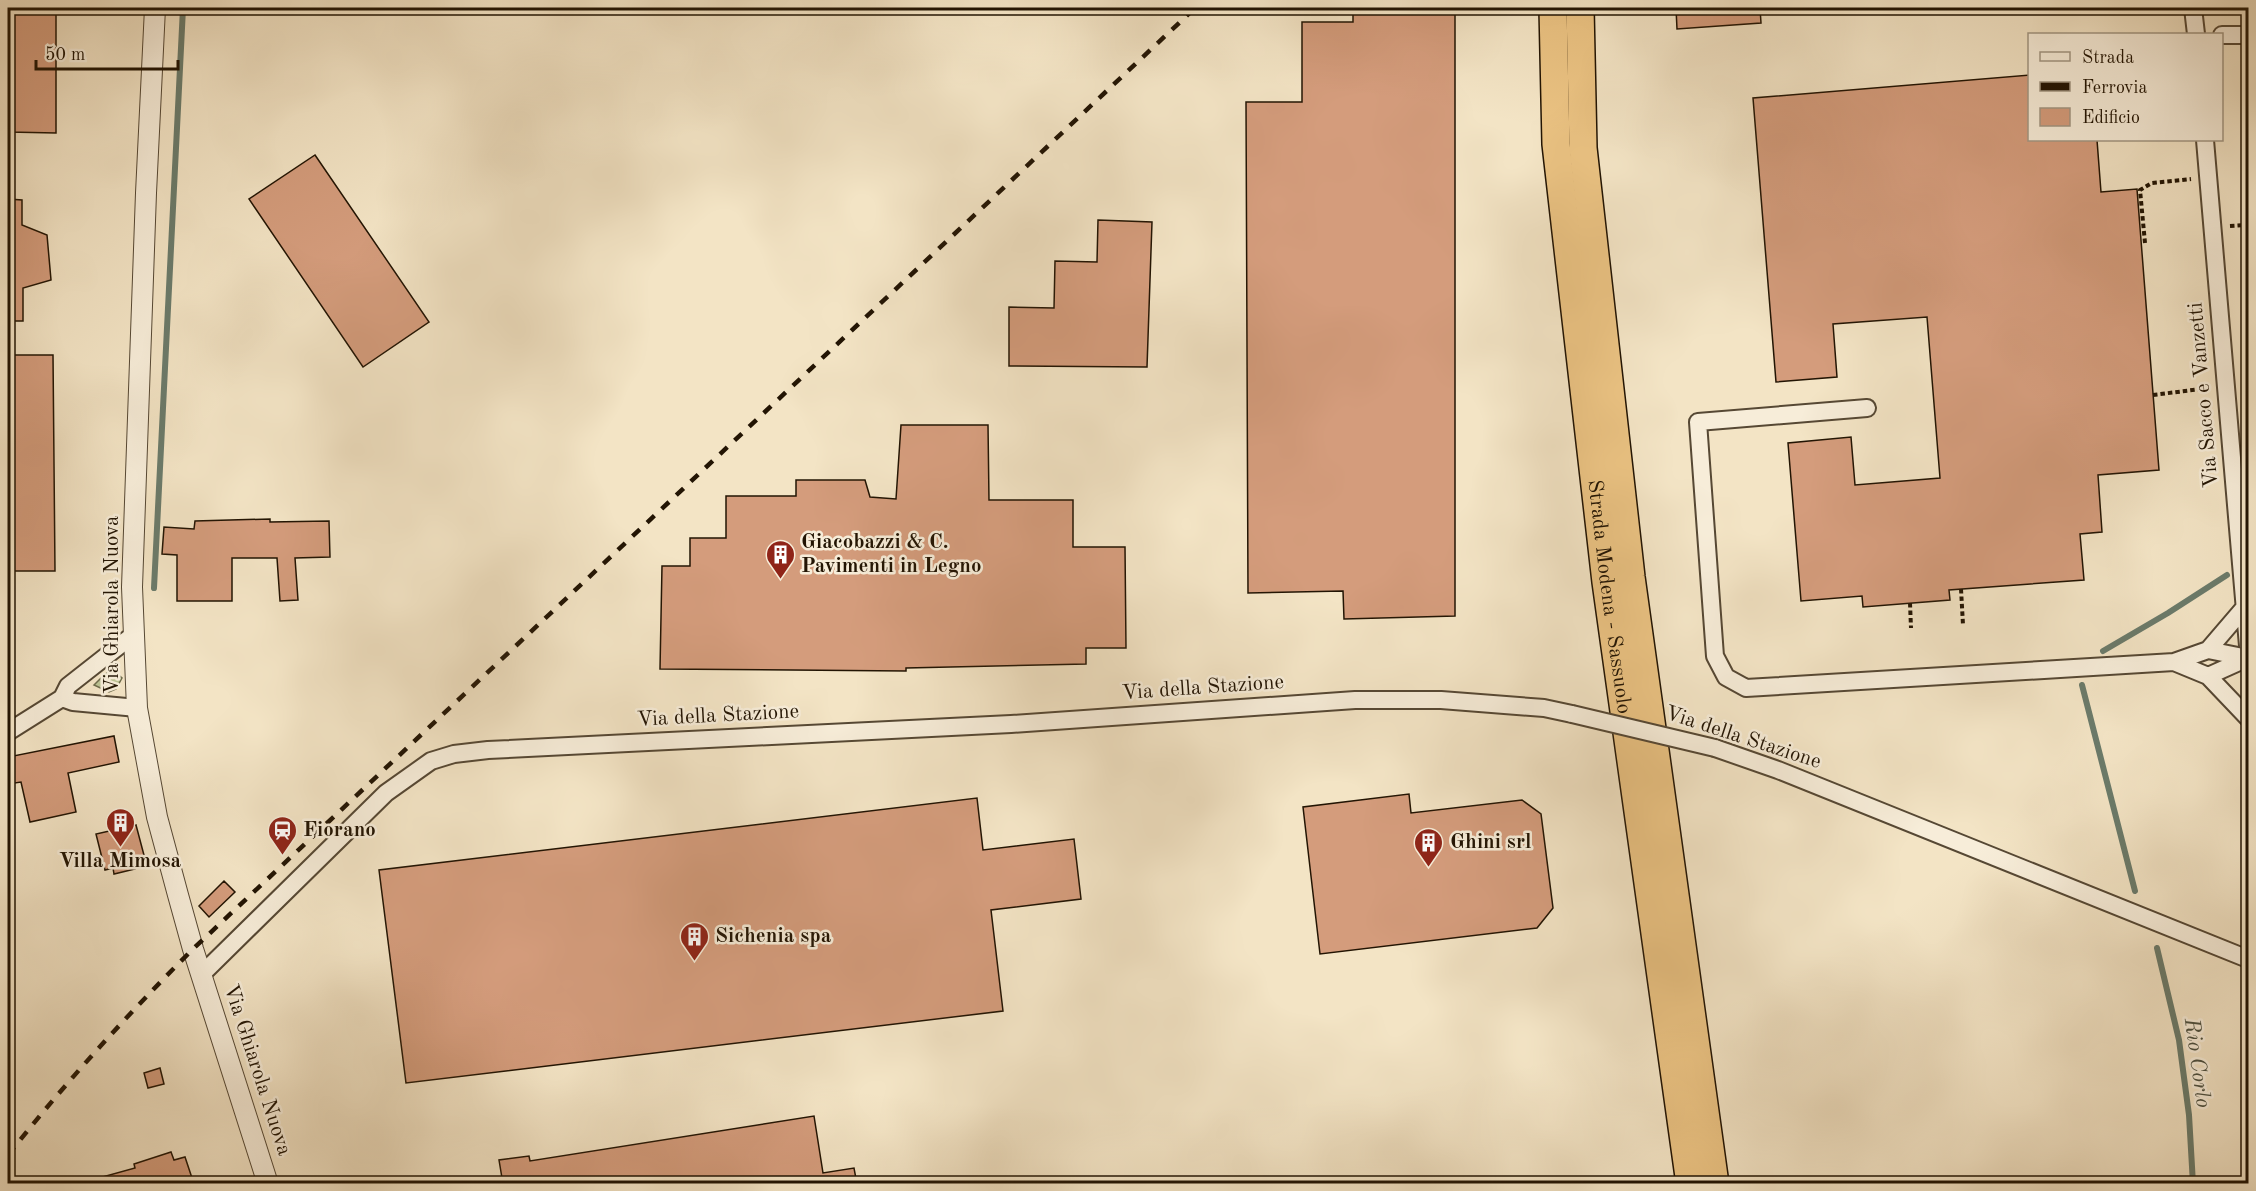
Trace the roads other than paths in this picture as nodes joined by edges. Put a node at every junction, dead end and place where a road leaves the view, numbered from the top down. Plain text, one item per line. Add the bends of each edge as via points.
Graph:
1 (155, 8) edge
2 (1553, 8) edge
3 (1580, 8) edge
4 (2193, 8) edge
5 (2196, 33) edge
6 (2223, 35) edge
7 (2248, 35) edge
8 (2205, 141) edge
9 (1868, 408) dead end
10 (2244, 608) junction
11 (133, 635) junction
12 (2248, 646) edge
13 (2208, 650) junction
14 (2248, 658) edge
15 (2174, 662) junction
16 (2208, 676) junction
17 (62, 698) junction
18 (136, 708) junction
19 (2248, 718) edge
20 (8, 732) edge
21 (2248, 959) edge
22 (201, 975) junction
23 (267, 1184) edge
24 (1690, 1184) edge
25 (1714, 1184) edge

1 - 11 street, Via Ghiarola Nuova
2 - 24 highway, Strada Modena - Sassuolo via 1556,144 1606,582
3 - 25 highway, Strada Modena - Sassuolo via 1583,148 1631,577
4 - 5 street
6 - 7 street
8 - 10 street, Via Sacco e Vanzetti
9 - 15 street via 1698,422 1715,656 1726,677 1746,688
10 - 12 street, Via Sacco e Vanzetti
10 - 13 street
11 - 17 street via 68,686
11 - 18 street, Via Ghiarola Nuova
13 - 14 street
13 - 15 street
14 - 16 street
15 - 16 street
16 - 19 street
17 - 18 street
17 - 20 street
18 - 22 street, Via Ghiarola Nuova via 157,817
21 - 22 street, Via della Stazione, bridge via 1715,748 1544,708 1441,700 1355,700 1011,724 454,754 431,761 386,793
22 - 23 street, Via Ghiarola Nuova

